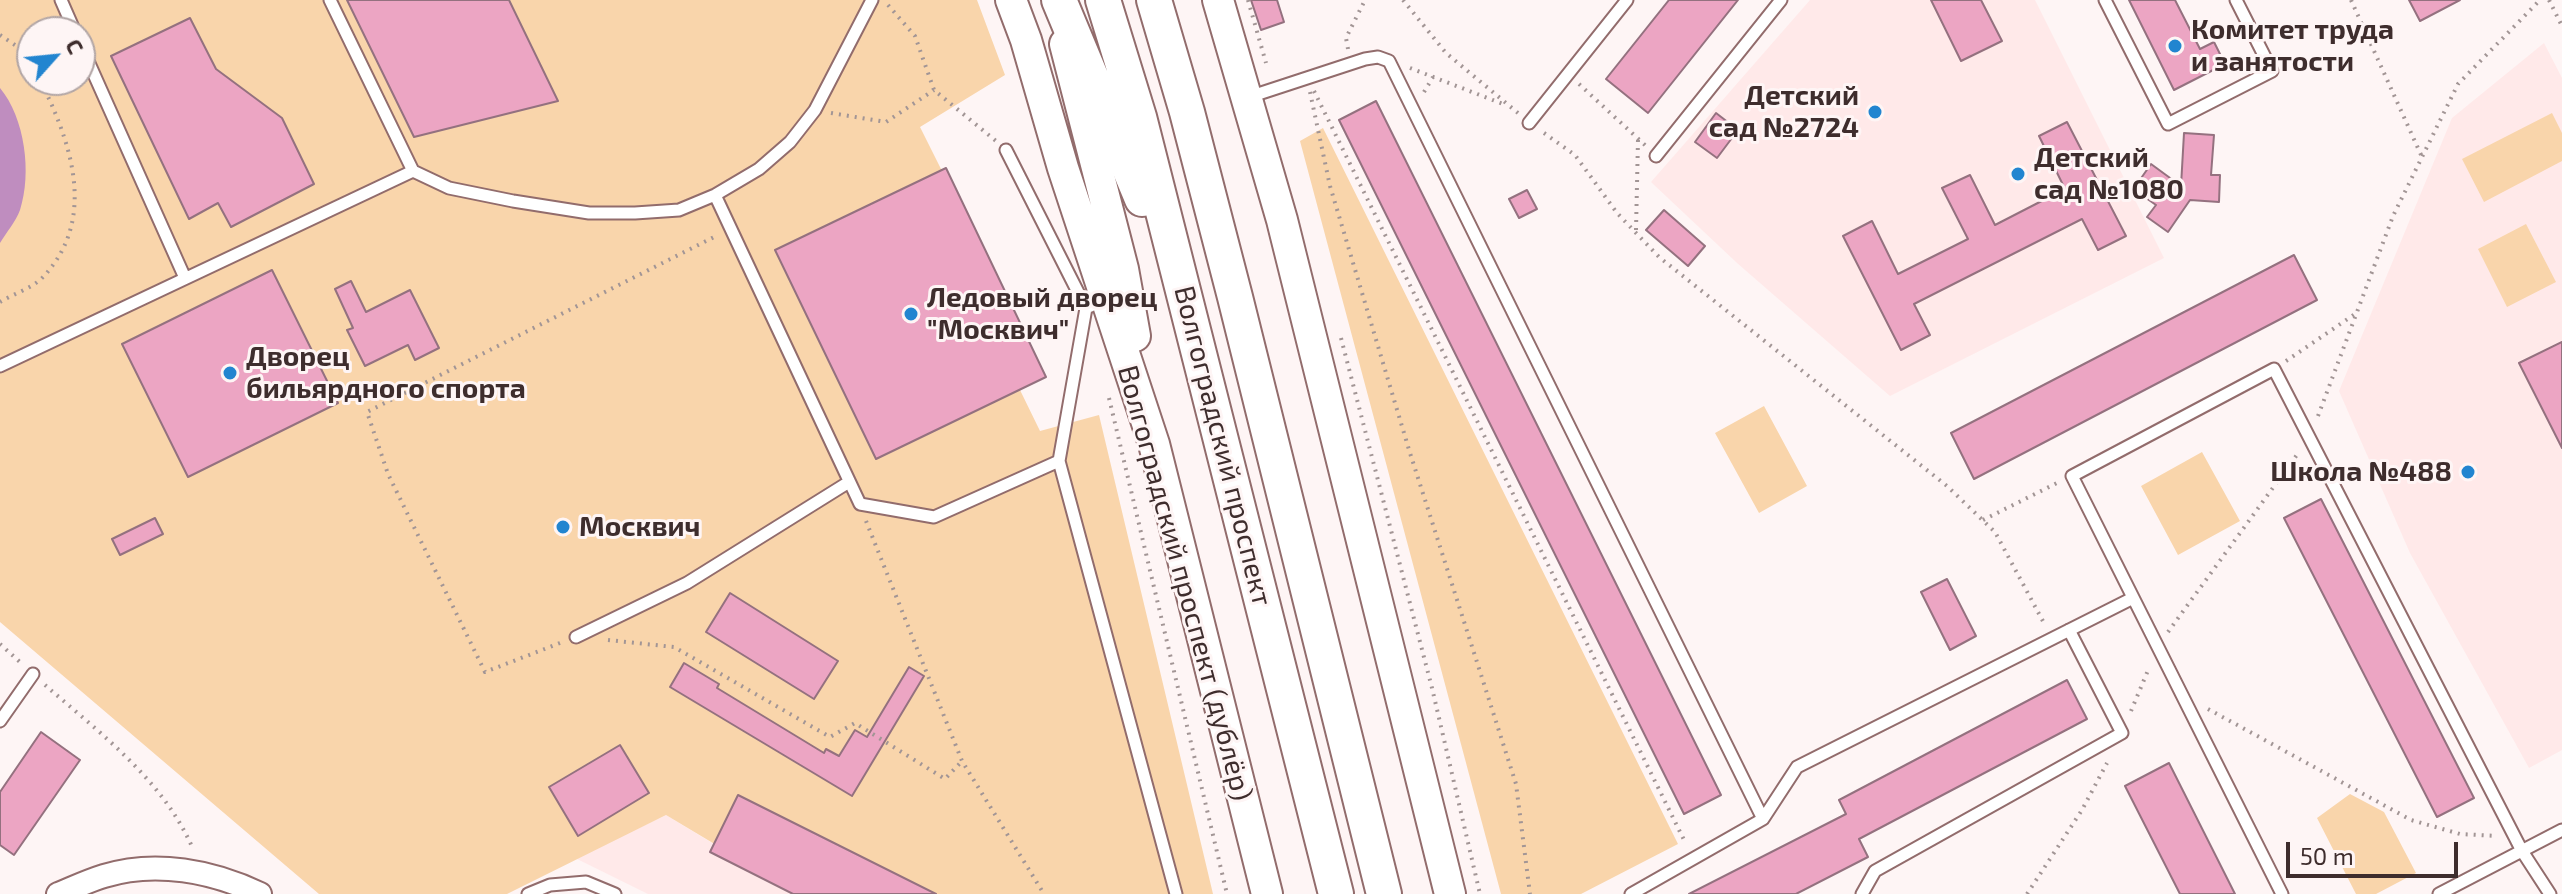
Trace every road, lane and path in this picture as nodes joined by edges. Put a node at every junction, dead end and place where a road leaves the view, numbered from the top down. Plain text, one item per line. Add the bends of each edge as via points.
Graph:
1 (330, 0) edge
2 (872, 0) edge
3 (883, 0) edge
4 (1011, 0) edge
5 (1052, 0) edge
6 (1059, 0) edge
7 (1103, 0) edge
8 (1154, 0) edge
9 (1218, 0) edge
10 (1248, 0) edge
11 (1365, 0) edge
12 (1403, 0) edge
13 (1627, 0) edge
14 (1781, 0) edge
15 (2105, 0) edge
16 (2236, 0) edge
17 (2351, 0) edge
18 (2540, 0) edge
19 (2549, 0) edge
20 (2562, 26) edge
21 (1389, 61) junction
22 (1351, 64) junction
23 (1569, 75) junction
24 (1307, 78) junction
25 (96, 79) edge
26 (934, 90) junction
27 (1261, 93) junction
28 (48, 96) edge
29 (1509, 106) junction
30 (815, 110) junction
31 (1529, 123) junction
32 (1638, 138) junction
33 (1006, 150) joint
34 (1656, 156) joint
35 (2422, 157) junction
36 (413, 171) junction
37 (715, 195) junction
38 (731, 229) junction
39 (1636, 232) junction
40 (185, 278) junction
41 (0, 302) edge
42 (1096, 304) junction
43 (1189, 310) junction
44 (2357, 313) junction
45 (1339, 332) dead end
46 (0, 366) edge
47 (2274, 369) junction
48 (1106, 386) dead end
49 (2310, 438) junction
50 (1154, 444) junction
51 (1059, 461) junction
52 (2072, 476) junction
53 (849, 482) junction
54 (860, 504) junction
55 (1983, 520) junction
56 (2133, 598) junction
57 (2069, 630) junction
58 (576, 637) junction
59 (2053, 639) junction
60 (0, 644) edge
61 (2158, 646) junction
62 (33, 674) junction
63 (2182, 694) junction
64 (0, 721) edge
65 (2122, 733) junction
66 (962, 761) junction
67 (1763, 819) junction
68 (2562, 830) edge
69 (2514, 836) junction
70 (2522, 851) junction
71 (1693, 859) junction
72 (204, 874) junction
73 (58, 894) edge
74 (260, 894) edge
75 (528, 894) edge
76 (615, 894) edge
77 (1044, 894) edge
78 (1176, 894) edge
79 (1227, 894) edge
80 (1267, 894) edge
81 (1336, 894) edge
82 (1384, 894) edge
83 (1450, 894) edge
84 (1480, 894) edge
85 (1530, 894) edge
86 (1631, 894) edge
87 (1862, 894) edge
88 (2027, 894) edge
89 (2282, 894) edge
90 (2439, 894) edge
91 (2550, 894) edge

1 - 36 lane
2 - 30 lane
3 - 26 path via 915,36
4 - 42 main road, Волгоградский проспект (дублёр)
5 - 50 main road via 1123,269
6 - 43 main road
7 - 43 main road, Волгоградский проспект
8 - 82 main road, Волгоградский проспект via 1235,297
9 - 27 main road
10 - 27 path
11 - 22 path via 1346,38
12 - 29 path via 1446,53
13 - 23 lane
14 - 34 lane
15 - 16 lane via 2168,124 2272,71
17 - 35 path
18 - 35 path via 2458,84
19 - 20 path
21 - 22 lane via 1378,57
21 - 29 path
21 - 67 lane
22 - 24 lane
23 - 31 lane
23 - 32 path
24 - 27 lane
24 - 71 path
24 - 85 path via 1330,186 1516,784
25 - 40 lane
26 - 30 path via 886,122
26 - 33 path
27 - 83 main road via 1282,220
28 - 41 path via 59,117 77,189 67,244 42,279
29 - 31 path
30 - 37 lane via 759,169
31 - 39 path via 1575,155
32 - 34 path
32 - 39 path
33 - 42 lane
35 - 44 path via 2393,216
36 - 37 lane via 449,188 589,213 679,210
36 - 40 lane
37 - 38 lane
38 - 53 lane
38 - 58 path via 367,412 388,474 485,672
39 - 55 path via 1659,257
40 - 46 lane
42 - 50 main road, Волгоградский проспект (дублёр)
42 - 51 lane
43 - 81 main road, Волгоградский проспект
44 - 47 path
44 - 49 path
45 - 84 path
47 - 49 lane
47 - 52 lane
48 - 79 path
49 - 61 path
49 - 69 lane
50 - 80 main road, Волгоградский проспект (дублёр)
51 - 54 lane via 934,517
51 - 78 lane
52 - 55 path
52 - 56 lane
53 - 54 lane
53 - 58 lane via 687,583
54 - 66 path
55 - 59 path via 1995,532
56 - 57 lane
56 - 61 lane
57 - 59 lane
57 - 65 lane
58 - 66 path via 674,647 830,737 855,723 945,779
59 - 67 lane via 1797,767
60 - 62 path
61 - 63 lane
61 - 65 path
62 - 64 lane
62 - 72 path via 142,774 183,826
63 - 69 path via 2411,820 2460,834
63 - 89 lane
65 - 87 lane via 1875,871
65 - 88 path via 2082,810
66 - 77 path
67 - 71 lane
68 - 70 lane
69 - 70 lane
70 - 90 lane
70 - 91 lane
71 - 86 lane
72 - 73 street via 141,869
72 - 74 street
75 - 76 lane via 550,885 586,882

